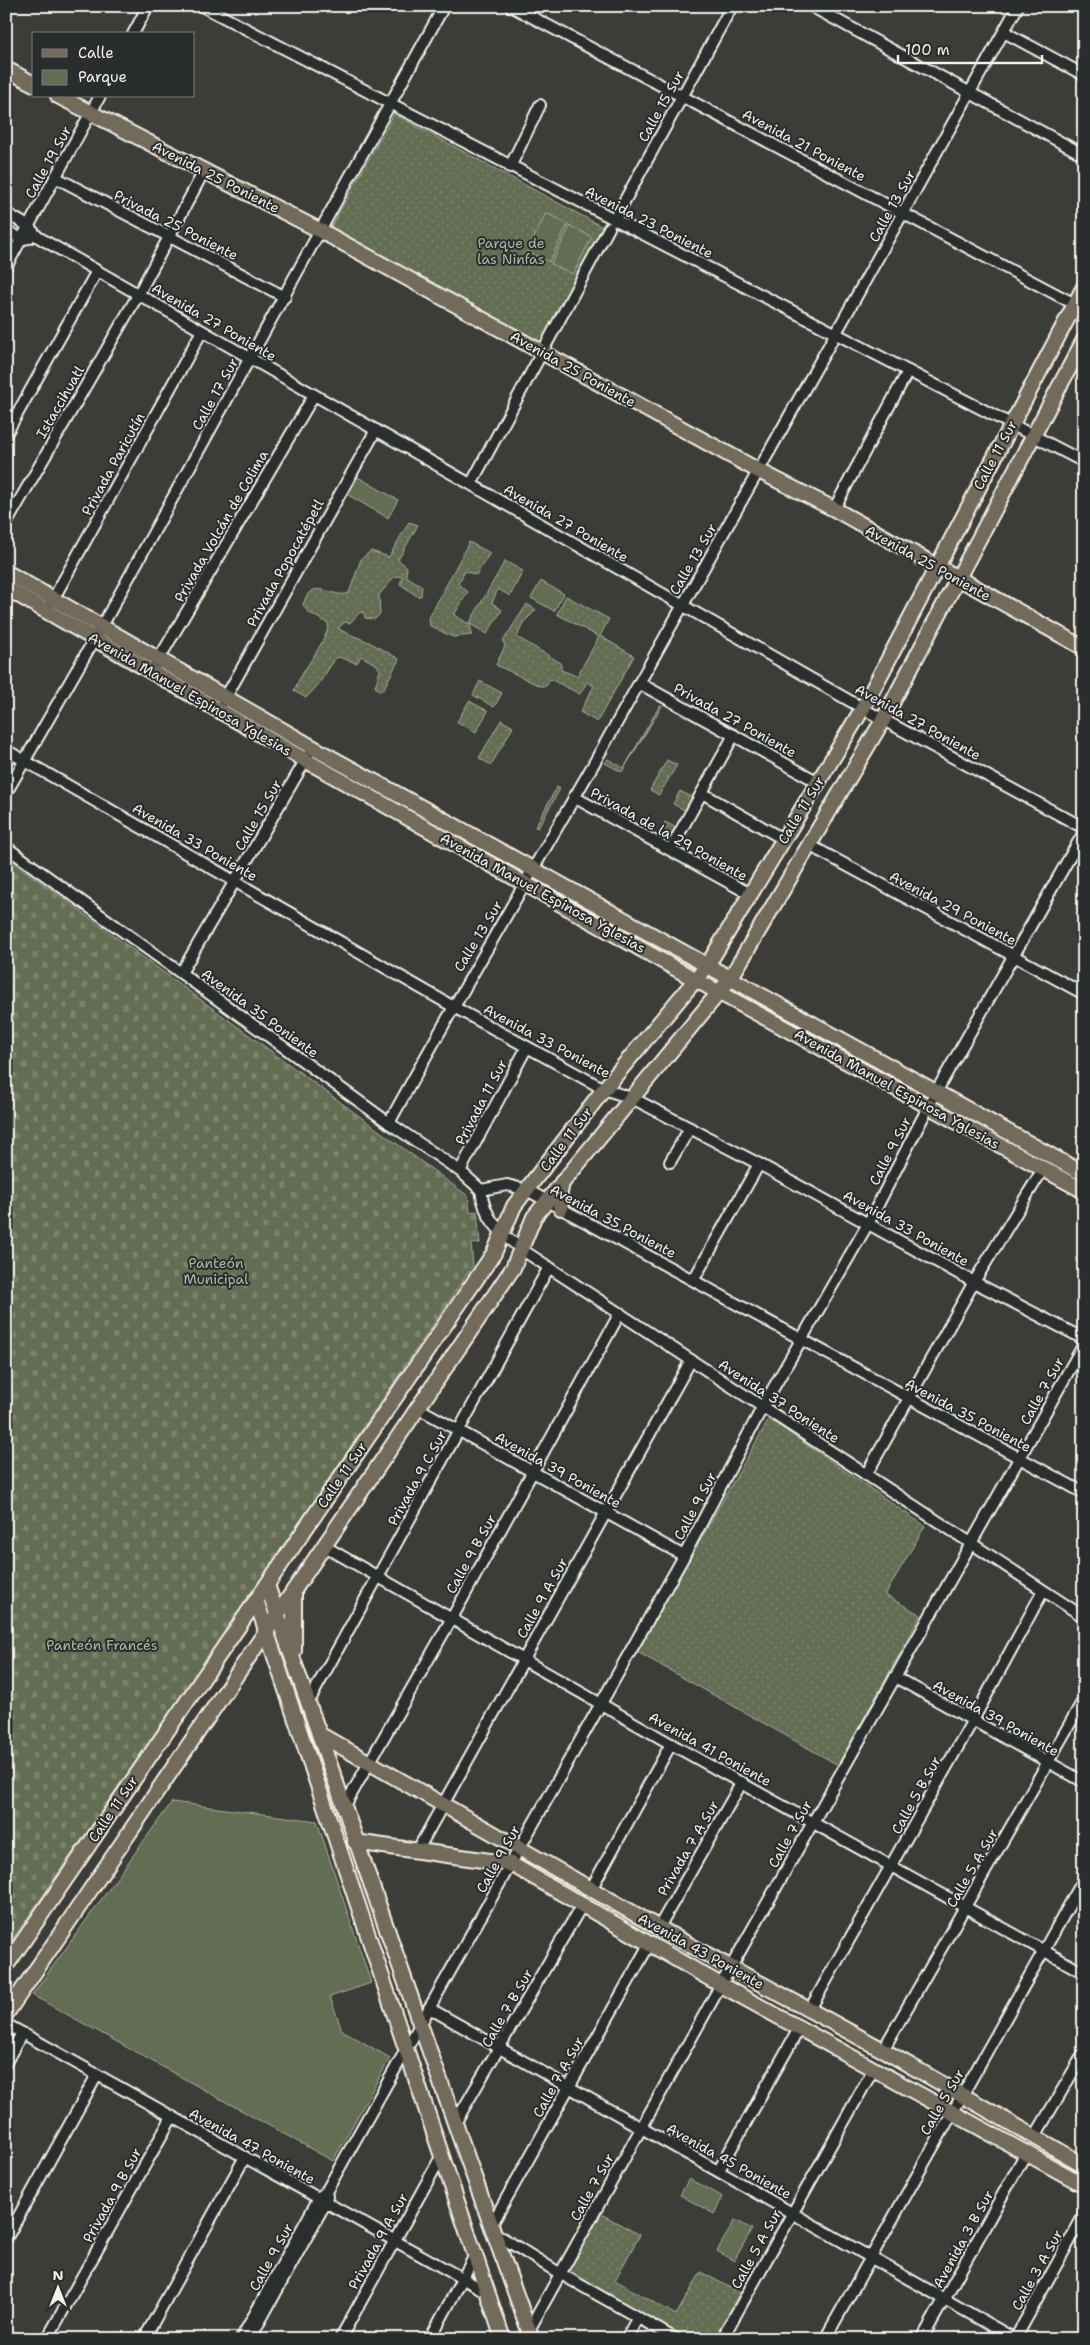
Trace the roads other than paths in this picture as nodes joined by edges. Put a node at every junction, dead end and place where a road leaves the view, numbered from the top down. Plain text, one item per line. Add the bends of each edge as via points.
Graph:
1 (148, 6) edge
2 (202, 6) edge
3 (444, 6) edge
4 (511, 6) edge
5 (732, 6) edge
6 (810, 6) edge
7 (1018, 6) edge
8 (134, 32) edge
9 (1004, 32) junction
10 (6, 70) edge
11 (1084, 75) edge
12 (32, 83) edge
13 (969, 92) junction
14 (682, 96) junction
15 (62, 98) edge
16 (99, 98) edge
17 (391, 104) junction
18 (540, 105) dead end
19 (91, 113) junction
20 (1084, 155) edge
21 (510, 167) junction
22 (204, 171) junction
23 (55, 177) junction
24 (6, 213) edge
25 (904, 214) junction
26 (611, 224) junction
27 (28, 226) junction
28 (6, 231) edge
29 (321, 231) junction
30 (38, 237) junction
31 (169, 237) junction
32 (22, 239) junction
33 (6, 268) edge
34 (97, 271) junction
35 (1084, 287) edge
36 (138, 295) junction
37 (285, 297) junction
38 (1079, 306) edge
39 (202, 331) junction
40 (837, 334) junction
41 (1084, 340) edge
42 (541, 353) junction
43 (250, 359) junction
44 (908, 371) junction
45 (314, 395) junction
46 (1012, 424) junction
47 (376, 430) junction
48 (6, 434) edge
49 (1034, 435) junction
50 (1084, 462) edge
51 (759, 471) junction
52 (471, 484) junction
53 (834, 509) junction
54 (6, 524) edge
55 (936, 568) junction
56 (6, 572) edge
57 (957, 580) junction
58 (6, 588) edge
59 (51, 605) junction
60 (682, 605) junction
61 (99, 632) junction
62 (1084, 648) edge
63 (159, 658) junction
64 (152, 671) junction
65 (639, 683) junction
66 (226, 697) junction
67 (862, 708) junction
68 (219, 710) junction
69 (883, 720) junction
70 (734, 735) junction
71 (312, 747) junction
72 (6, 750) edge
73 (25, 760) junction
74 (305, 760) junction
75 (818, 782) junction
76 (6, 793) edge
77 (702, 793) junction
78 (574, 797) junction
79 (1084, 828) edge
80 (1084, 832) edge
81 (784, 839) junction
82 (809, 845) junction
83 (6, 846) edge
84 (670, 850) junction
85 (534, 869) junction
86 (236, 882) junction
87 (526, 883) junction
88 (750, 894) junction
89 (1014, 956) junction
90 (707, 966) junction
91 (181, 973) junction
92 (730, 979) junction
93 (696, 980) junction
94 (719, 992) junction
95 (1084, 994) edge
96 (452, 1006) junction
97 (527, 1047) junction
98 (604, 1089) junction
99 (936, 1092) junction
100 (634, 1099) junction
101 (928, 1106) junction
102 (389, 1123) junction
103 (690, 1128) junction
104 (670, 1162) dead end
105 (760, 1164) junction
106 (1043, 1169) junction
107 (460, 1171) junction
108 (1084, 1174) edge
109 (562, 1182) junction
110 (482, 1190) junction
111 (527, 1190) junction
112 (1084, 1191) edge
113 (547, 1200) junction
114 (561, 1208) junction
115 (869, 1222) junction
116 (502, 1234) junction
117 (521, 1249) junction
118 (549, 1267) junction
119 (694, 1280) junction
120 (974, 1282) junction
121 (620, 1314) junction
122 (1084, 1339) edge
123 (802, 1340) junction
124 (1084, 1344) edge
125 (692, 1360) junction
126 (908, 1399) junction
127 (763, 1406) junction
128 (418, 1408) junction
129 (459, 1431) junction
130 (1021, 1458) junction
131 (532, 1472) junction
132 (866, 1475) junction
133 (1084, 1493) edge
134 (606, 1512) junction
135 (971, 1544) junction
136 (324, 1546) junction
137 (684, 1556) junction
138 (378, 1576) junction
139 (267, 1585) junction
140 (294, 1590) junction
141 (1043, 1591) junction
142 (256, 1600) junction
143 (1082, 1614) edge
144 (278, 1615) junction
145 (452, 1618) junction
146 (267, 1631) junction
147 (524, 1659) junction
148 (294, 1664) junction
149 (896, 1677) junction
150 (1084, 1699) edge
151 (308, 1703) junction
152 (600, 1703) junction
153 (973, 1720) junction
154 (319, 1734) junction
155 (671, 1744) junction
156 (369, 1762) junction
157 (1048, 1763) junction
158 (742, 1782) junction
159 (1084, 1782) edge
160 (443, 1804) junction
161 (344, 1807) junction
162 (813, 1821) junction
163 (355, 1842) junction
164 (520, 1848) junction
165 (417, 1851) junction
166 (511, 1864) junction
167 (892, 1866) junction
168 (1084, 1879) edge
169 (591, 1889) junction
170 (582, 1905) junction
171 (965, 1906) junction
172 (659, 1927) junction
173 (650, 1943) junction
174 (1044, 1950) junction
175 (6, 1966) edge
176 (731, 1967) junction
177 (1084, 1973) edge
178 (721, 1985) junction
179 (429, 2008) junction
180 (809, 2011) junction
181 (6, 2014) edge
182 (6, 2024) edge
183 (420, 2024) junction
184 (800, 2027) junction
185 (22, 2033) junction
186 (405, 2049) junction
187 (499, 2049) junction
188 (883, 2050) junction
189 (1084, 2053) edge
190 (6, 2062) edge
191 (874, 2068) junction
192 (97, 2075) junction
193 (567, 2088) junction
194 (962, 2096) junction
195 (953, 2112) junction
196 (172, 2117) junction
197 (454, 2124) junction
198 (641, 2127) junction
199 (1034, 2138) junction
200 (1026, 2153) junction
201 (441, 2157) junction
202 (245, 2158) junction
203 (1084, 2166) edge
204 (719, 2170) junction
205 (1084, 2185) edge
206 (322, 2200) junction
207 (792, 2213) junction
208 (1084, 2215) edge
209 (494, 2229) junction
210 (6, 2239) edge
211 (395, 2240) junction
212 (474, 2257) junction
213 (870, 2257) junction
214 (559, 2273) junction
215 (464, 2278) junction
216 (485, 2291) junction
217 (946, 2298) junction
218 (638, 2317) junction
219 (528, 2336) edge
220 (47, 2339) edge
221 (144, 2339) edge
222 (241, 2339) edge
223 (250, 2339) edge
224 (340, 2339) edge
225 (430, 2339) edge
226 (503, 2339) edge
227 (626, 2339) edge
228 (676, 2339) edge
229 (722, 2339) edge
230 (825, 2339) edge
231 (922, 2339) edge
232 (1015, 2339) edge

1 - 8 street
2 - 17 street, Avenida 23 Poniente
3 - 17 street, Calle 17 Sur
4 - 14 street, Avenida 21 Poniente
5 - 14 street, Calle 15 Sur
6 - 13 street
7 - 9 street, Calle 13 Sur
9 - 11 street
9 - 13 street, Calle 13 Sur
10 - 12 main road
13 - 20 street
13 - 25 street, Calle 13 Sur
14 - 25 street, Avenida 21 Poniente
14 - 26 street, Calle 15 Sur
15 - 19 main road, Avenida 25 Poniente
16 - 19 street, Calle 19 Sur
17 - 21 street, Avenida 23 Poniente
17 - 29 street, Calle 17 Sur
18 - 21 street
19 - 22 main road, Avenida 25 Poniente
19 - 23 street, Calle 19 Sur
21 - 26 street, Avenida 23 Poniente
22 - 29 main road, Avenida 25 Poniente
22 - 31 street, Istaccihuatl
23 - 27 street, Calle 19 Sur
23 - 31 street, Privada 25 Poniente
24 - 27 street, Avenida 27 Poniente
25 - 38 street, Avenida 21 Poniente
25 - 40 street, Calle 13 Sur
26 - 40 street, Avenida 23 Poniente
26 - 42 street, Calle 15 Sur
27 - 30 street, Avenida 27 Poniente
27 - 32 street, Calle 19 Sur
28 - 32 street
29 - 37 street, Calle 17 Sur
29 - 42 main road, Avenida 25 Poniente
30 - 32 street
30 - 34 street, Avenida 27 Poniente
31 - 36 street, Istaccihuatl
31 - 37 street, Privada 25 Poniente
32 - 33 street, Calle 19 Sur
34 - 36 street, Avenida 27 Poniente
34 - 48 street
35 - 38 main road, Calle 11 Sur
36 - 39 street, Avenida 27 Poniente
36 - 54 street, Istaccihuatl
37 - 43 street, Calle 17 Sur
38 - 46 main road, Calle 11 Sur
39 - 43 street, Avenida 27 Poniente
39 - 59 street, Privada Paricutín
40 - 44 street, Avenida 23 Poniente
40 - 51 street, Calle 13 Sur
41 - 49 main road, Calle 11 Sur
42 - 51 main road, Avenida 25 Poniente
42 - 52 street
43 - 45 street, Avenida 27 Poniente
43 - 61 street, Calle 17 Sur
44 - 46 street, Avenida 23 Poniente
44 - 53 street
45 - 47 street, Avenida 27 Poniente
45 - 63 street, Privada Volcán de Colima
46 - 49 street, Avenida 23 Poniente
46 - 55 main road, Calle 11 Sur
47 - 52 street, Avenida 27 Poniente
47 - 66 street, Privada Popocatépetl
49 - 50 street, Avenida 23 Poniente
49 - 57 main road, Calle 11 Sur
51 - 53 main road, Avenida 25 Poniente
51 - 60 street, Calle 13 Sur
52 - 60 street, Avenida 27 Poniente
53 - 55 main road, Avenida 25 Poniente
55 - 57 main road, Avenida 25 Poniente
55 - 67 main road, Calle 11 Sur
56 - 59 main road, Avenida Manuel Espinosa Yglesias
57 - 62 main road, Avenida 25 Poniente
57 - 69 main road, Calle 11 Sur
58 - 59 main road, Avenida Manuel Espinosa Yglesias
59 - 61 main road, Avenida Manuel Espinosa Yglesias
60 - 65 street, Calle 13 Sur
60 - 67 street, Avenida 27 Poniente
61 - 63 main road, Avenida Manuel Espinosa Yglesias
61 - 64 main road, Avenida Manuel Espinosa Yglesias
61 - 73 street, Calle 17 Sur
63 - 64 street, Privada Volcán de Colima
63 - 66 main road, Avenida Manuel Espinosa Yglesias
64 - 68 main road, Avenida Manuel Espinosa Yglesias
65 - 70 street, Privada 27 Poniente
65 - 78 street, Calle 13 Sur
66 - 68 street, Privada Popocatépetl
66 - 71 main road, Avenida Manuel Espinosa Yglesias
67 - 69 street, Avenida 27 Poniente
67 - 75 main road, Calle 11 Sur
68 - 74 main road, Avenida Manuel Espinosa Yglesias
69 - 79 street, Avenida 27 Poniente
69 - 82 main road, Calle 11 Sur
70 - 75 street, Privada 27 Poniente
70 - 77 street
71 - 74 street, Calle 15 Sur
71 - 85 main road, Avenida Manuel Espinosa Yglesias
72 - 73 street, Avenida 33 Poniente
73 - 76 street, Calle 17 Sur
73 - 86 street, Avenida 33 Poniente
74 - 86 street, Calle 15 Sur
74 - 87 main road, Avenida Manuel Espinosa Yglesias
75 - 81 main road, Calle 11 Sur
77 - 81 street
77 - 84 street
78 - 84 street, Privada de la 29 Poniente
78 - 85 street, Calle 13 Sur
80 - 89 street, Calle 9 Sur
81 - 88 main road, Calle 11 Sur
82 - 89 street, Avenida 29 Poniente
82 - 92 main road, Calle 11 Sur
83 - 91 street, Avenida 35 Poniente
84 - 88 street, Privada de la 29 Poniente
85 - 87 street, Calle 13 Sur
85 - 90 main road, Avenida Manuel Espinosa Yglesias
86 - 91 street, Calle 15 Sur
86 - 96 street, Avenida 33 Poniente
87 - 93 main road, Avenida Manuel Espinosa Yglesias
87 - 96 street, Calle 13 Sur
88 - 90 main road, Calle 11 Sur
89 - 95 street, Avenida 29 Poniente
89 - 99 street, Calle 9 Sur
90 - 92 main road, Avenida Manuel Espinosa Yglesias
90 - 93 main road, Calle 11 Sur
91 - 102 street, Avenida 35 Poniente
92 - 94 main road, Calle 11 Sur
92 - 99 main road, Avenida Manuel Espinosa Yglesias
93 - 94 main road, Avenida Manuel Espinosa Yglesias
93 - 98 main road, Calle 11 Sur
94 - 100 main road, Calle 11 Sur
94 - 101 main road, Avenida Manuel Espinosa Yglesias
96 - 97 street, Avenida 33 Poniente
96 - 102 street, Calle 13 Sur
97 - 98 street, Avenida 33 Poniente
97 - 107 street, Privada 11 Sur
98 - 100 street, Avenida 33 Poniente
98 - 111 main road, Calle 11 Sur
99 - 101 street, Calle 9 Sur
99 - 108 main road, Avenida Manuel Espinosa Yglesias
100 - 103 street, Avenida 33 Poniente
100 - 109 main road, Calle 11 Sur
101 - 106 main road, Avenida Manuel Espinosa Yglesias
101 - 115 street, Calle 9 Sur
102 - 107 street, Avenida 35 Poniente
103 - 104 street
103 - 105 street, Avenida 33 Poniente
105 - 115 street, Avenida 33 Poniente
105 - 119 street
106 - 112 main road, Avenida Manuel Espinosa Yglesias
106 - 120 street
107 - 110 street, Avenida 35 Poniente
109 - 113 main road, Calle 11 Sur
109 - 114 main road
110 - 111 street, Avenida 35 Poniente via 507,1185
110 - 116 street, Avenida 37 Poniente via 485,1211
111 - 113 street, Avenida 35 Poniente
111 - 116 main road, Calle 11 Sur via 514,1206
113 - 114 street, Avenida 35 Poniente
113 - 117 main road, Calle 11 Sur via 534,1217
114 - 119 street, Avenida 35 Poniente
115 - 120 street, Avenida 33 Poniente
115 - 123 street, Calle 9 Sur
116 - 117 street, Avenida 37 Poniente
116 - 139 main road, Calle 11 Sur via 494,1253
117 - 118 street, Avenida 37 Poniente
117 - 128 main road, Calle 11 Sur via 513,1268
118 - 121 street, Avenida 37 Poniente
118 - 129 street, Privada 9 C Sur
119 - 123 street, Avenida 35 Poniente
120 - 122 street, Avenida 33 Poniente
120 - 126 street
121 - 125 street, Avenida 37 Poniente
121 - 131 street, Calle 9 B Sur
123 - 126 street, Avenida 35 Poniente
123 - 127 street, Calle 9 Sur
124 - 130 street, Calle 7 Sur
125 - 127 street, Avenida 37 Poniente
125 - 134 street, Calle 9 A Sur
126 - 130 street, Avenida 35 Poniente
126 - 132 street
127 - 132 street, Avenida 37 Poniente
127 - 137 street, Calle 9 Sur
128 - 129 street, Avenida 39 Poniente
128 - 136 main road, Calle 11 Sur
129 - 131 street, Avenida 39 Poniente
129 - 138 street, Privada 9 C Sur
130 - 133 street, Avenida 35 Poniente
130 - 135 street, Calle 7 Sur
131 - 134 street, Avenida 39 Poniente
131 - 145 street, Calle 9 B Sur
132 - 135 street, Avenida 37 Poniente
134 - 137 street, Avenida 39 Poniente
134 - 147 street, Calle 9 A Sur
135 - 141 street, Avenida 37 Poniente
135 - 149 street, Calle 7 Sur
136 - 138 street, Avenida 41 Poniente
136 - 140 main road, Calle 11 Sur
137 - 152 street, Calle 9 Sur
138 - 145 street, Avenida 41 Poniente
138 - 151 street, Privada 9 C Sur
139 - 142 main road, Calle 11 Sur
139 - 144 main road
140 - 144 main road, Calle 11 Sur
140 - 148 main road
141 - 143 street, Avenida 37 Poniente
141 - 153 street, Calle 5 B Sur
142 - 146 main road
142 - 175 main road, Calle 11 Sur
144 - 146 main road, Calle 11 Sur
144 - 148 main road
145 - 147 street, Avenida 41 Poniente
145 - 156 street, Calle 9 B Sur
146 - 181 main road, Calle 11 Sur
146 - 186 main road
147 - 152 street, Avenida 41 Poniente
147 - 160 street, Calle 9 A Sur
148 - 151 main road
149 - 153 street, Avenida 39 Poniente
149 - 162 street, Calle 7 Sur
150 - 157 street, Calle 5 A Sur
151 - 154 main road
152 - 155 street, Avenida 41 Poniente
152 - 164 street, Calle 9 Sur
153 - 157 street, Avenida 39 Poniente
153 - 167 street, Calle 5 B Sur
154 - 156 main road, Avenida 43 Poniente
154 - 161 main road
155 - 158 street, Avenida 41 Poniente
155 - 169 street
156 - 160 main road, Avenida 43 Poniente
156 - 161 street, Calle 9 B Sur
157 - 159 street, Avenida 39 Poniente
157 - 171 street, Calle 5 A Sur
158 - 162 street, Avenida 41 Poniente
158 - 172 street, Privada 7 A Sur
160 - 164 main road, Avenida 43 Poniente
160 - 165 street, Calle 9 A Sur
161 - 163 main road
162 - 167 street, Avenida 41 Poniente
162 - 176 street, Calle 7 Sur
163 - 165 main road, Avenida 43 Poniente
163 - 183 main road
164 - 166 street, Calle 9 Sur
164 - 169 main road, Avenida 43 Poniente
165 - 166 main road, Avenida 43 Poniente
166 - 170 main road, Avenida 43 Poniente
166 - 179 street, Calle 9 Sur
167 - 171 street, Avenida 41 Poniente
167 - 180 street, Calle 5 B Sur
168 - 174 street, Calle 5 Sur
169 - 172 main road, Avenida 43 Poniente
170 - 173 main road, Avenida 43 Poniente
170 - 187 street, Calle 7 B Sur
171 - 174 street, Avenida 41 Poniente
171 - 188 street, Calle 5 A Sur
172 - 176 main road, Avenida 43 Poniente
173 - 178 main road, Avenida 43 Poniente
173 - 193 street, Calle 7 A Sur
174 - 177 street, Avenida 41 Poniente
174 - 194 street, Calle 5 Sur
176 - 178 street, Calle 7 Sur
176 - 180 main road, Avenida 43 Poniente
178 - 184 main road, Avenida 43 Poniente
178 - 198 street, Calle 7 Sur
179 - 183 street, Calle 9 Sur
179 - 187 street, Avenida 45 Poniente
180 - 188 main road, Avenida 43 Poniente
182 - 185 street, Avenida 47 Poniente
183 - 186 street, Calle 9 Sur
183 - 197 main road
184 - 191 main road, Avenida 43 Poniente
184 - 204 street
185 - 190 street
185 - 192 street, Avenida 47 Poniente
186 - 201 main road
186 - 206 street, Calle 9 Sur
187 - 193 street, Avenida 45 Poniente
187 - 197 street, Calle 7 B Sur
188 - 194 main road, Avenida 43 Poniente
189 - 199 street
191 - 195 main road, Avenida 43 Poniente
191 - 207 street, Calle 5 A Sur
192 - 196 street, Avenida 47 Poniente
192 - 210 street
193 - 198 street, Avenida 45 Poniente
193 - 209 street, Calle 7 A Sur
194 - 195 street, Calle 5 Sur
194 - 199 main road, Avenida 43 Poniente
195 - 200 main road, Avenida 43 Poniente
195 - 213 street, Calle 5 Sur
196 - 202 street, Avenida 47 Poniente
196 - 220 street, Privada 9 B Sur
197 - 209 main road
198 - 204 street, Avenida 45 Poniente
198 - 214 street, Calle 7 Sur
199 - 203 main road, Avenida 43 Poniente
200 - 205 main road, Avenida 43 Poniente
200 - 217 street, Avenida 3 B Sur
201 - 211 street, Privada 9 A Sur
201 - 212 main road
202 - 206 street, Avenida 47 Poniente
202 - 221 street
204 - 207 street, Avenida 45 Poniente
206 - 211 street, Avenida 47 Poniente
206 - 222 street, Calle 9 Sur
206 - 223 street, Calle 9 Sur
207 - 213 street, Avenida 45 Poniente
207 - 229 street, Calle 5 A Sur
208 - 232 street, Calle 3 A Sur
209 - 214 street
209 - 219 main road
211 - 215 street, Avenida 47 Poniente
211 - 224 street, Privada 9 A Sur
212 - 215 street
212 - 216 main road
213 - 217 street, Avenida 45 Poniente
213 - 230 street, Calle 5 Sur
214 - 218 street
214 - 219 street, Calle 7 Sur
215 - 216 street, Avenida 47 Poniente
215 - 225 street
216 - 226 main road
217 - 231 street, Avenida 3 B Sur
217 - 232 street, Avenida 45 Poniente
218 - 227 street
218 - 228 street

